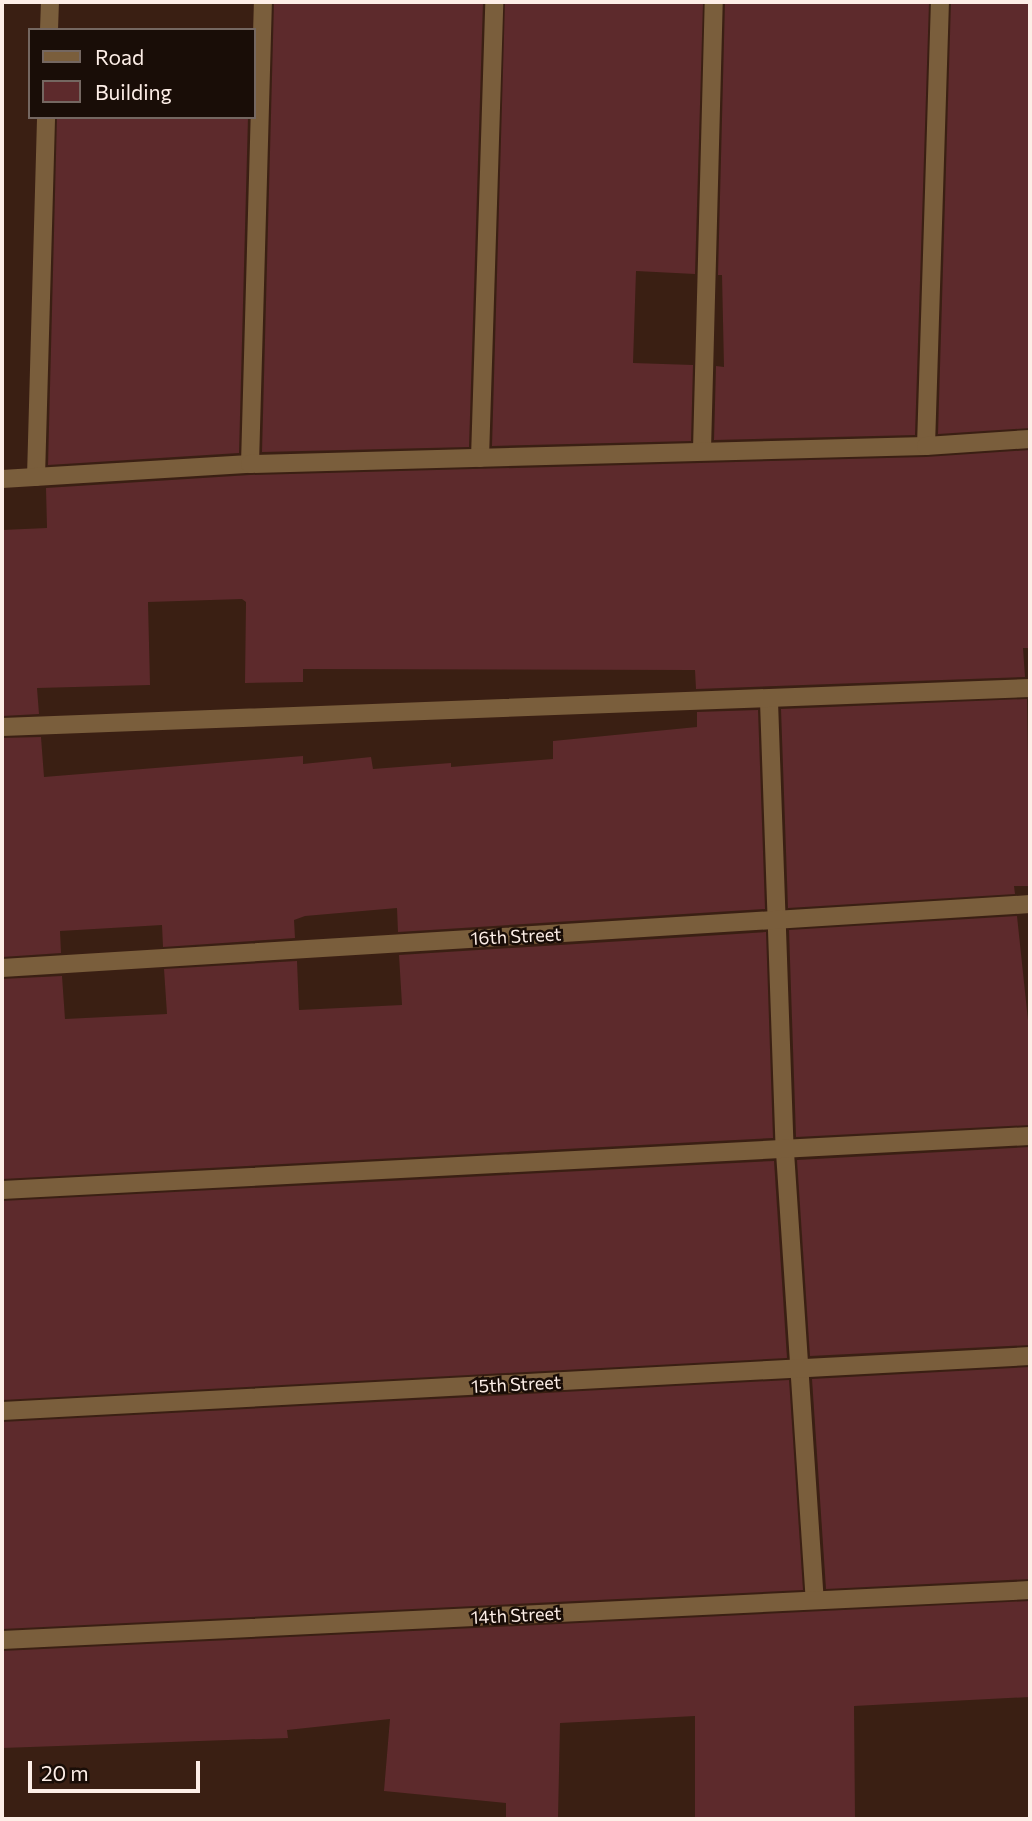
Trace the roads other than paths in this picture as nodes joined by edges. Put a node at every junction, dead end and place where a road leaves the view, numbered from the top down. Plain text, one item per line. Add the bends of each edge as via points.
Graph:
1 (50, 2) edge
2 (264, 2) edge
3 (494, 2) edge
4 (714, 2) edge
5 (940, 2) edge
6 (49, 28) edge
7 (46, 119) edge
8 (1030, 439) edge
9 (926, 446) junction
10 (702, 450) junction
11 (480, 458) junction
12 (250, 464) junction
13 (36, 478) junction
14 (2, 479) edge
15 (1030, 688) edge
16 (769, 701) junction
17 (2, 727) edge
18 (1030, 904) edge
19 (777, 920) junction
20 (2, 968) edge
21 (1030, 1136) edge
22 (785, 1152) junction
23 (2, 1190) edge
24 (1030, 1356) edge
25 (797, 1368) junction
26 (2, 1411) edge
27 (1030, 1590) edge
28 (815, 1600) junction
29 (2, 1640) edge

1 - 6 street
2 - 12 street
3 - 11 street
4 - 10 street
5 - 9 street
7 - 13 street
8 - 9 street
9 - 10 street
10 - 11 street
11 - 12 street
12 - 13 street
13 - 14 street
15 - 16 street
16 - 17 street
16 - 19 street
18 - 19 street, 16th Street
19 - 20 street, 16th Street
19 - 22 street
21 - 22 street
22 - 23 street
22 - 25 street
24 - 25 street, 15th Street
25 - 26 street, 15th Street
25 - 28 street
27 - 28 street, 14th Street
28 - 29 street, 14th Street

